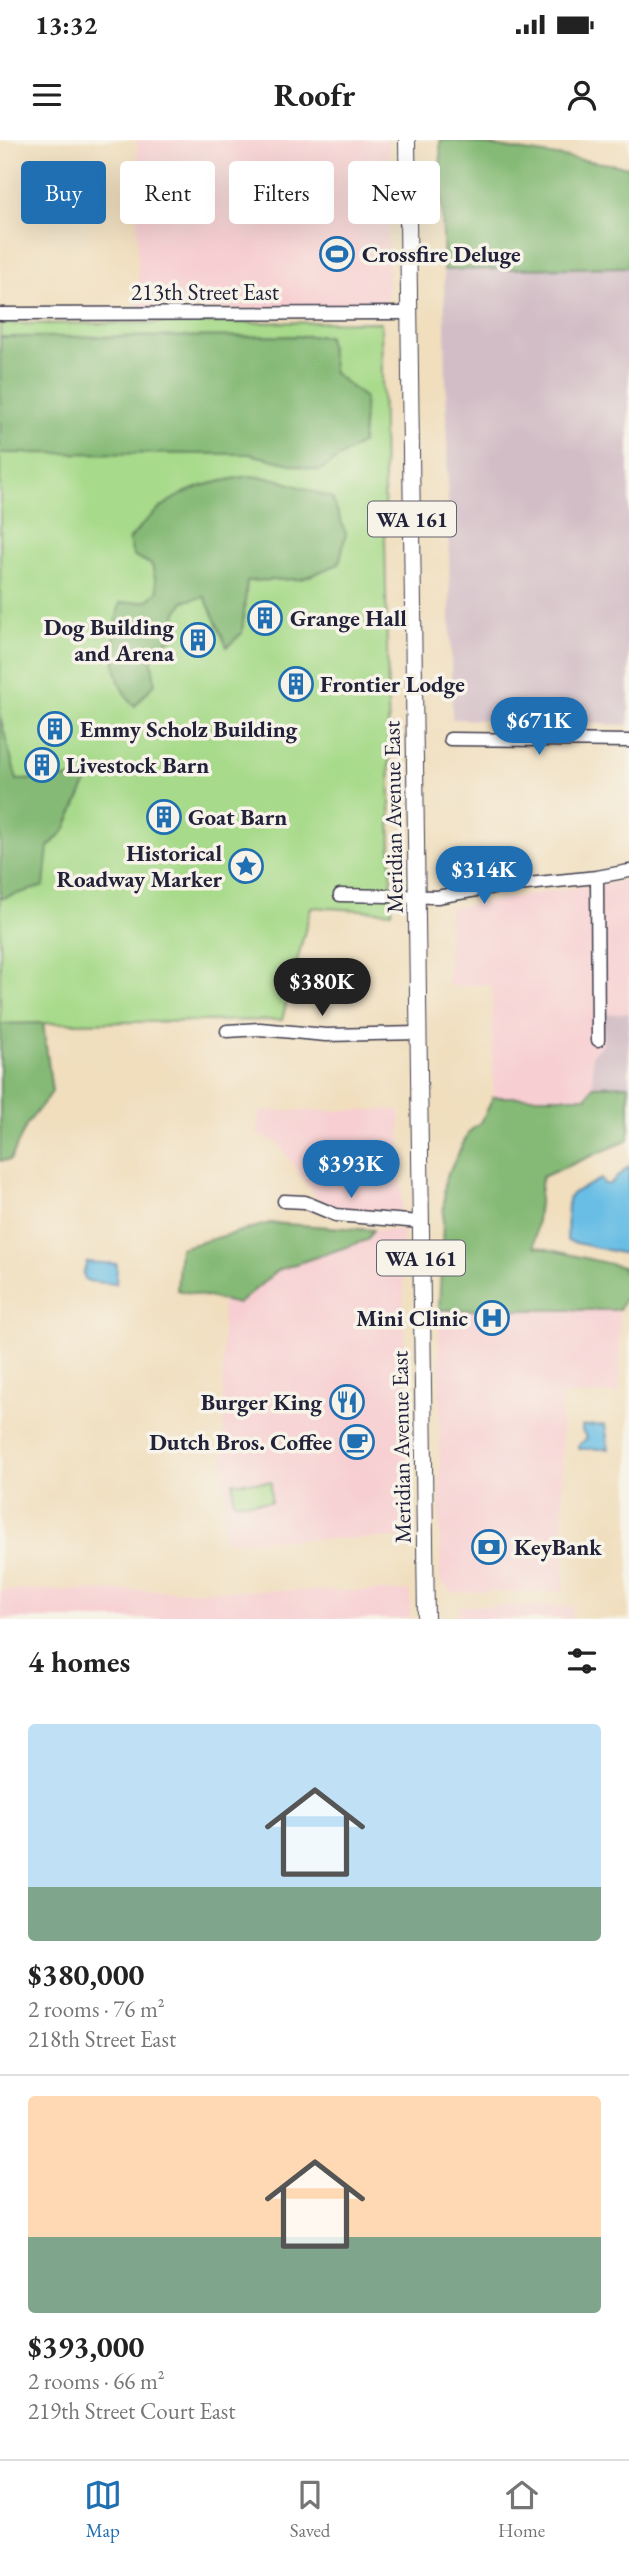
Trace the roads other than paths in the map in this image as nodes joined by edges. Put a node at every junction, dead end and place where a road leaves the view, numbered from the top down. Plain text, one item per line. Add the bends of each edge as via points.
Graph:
1 (407, 140) edge
2 (409, 313) junction
3 (0, 314) edge
4 (450, 739) dead end
5 (629, 741) edge
6 (629, 871) edge
7 (597, 877) junction
8 (340, 895) dead end
9 (418, 898) junction
10 (228, 1031) dead end
11 (419, 1033) junction
12 (598, 1040) dead end
13 (284, 1201) dead end
14 (420, 1222) junction
15 (426, 1619) edge

1 - 2 main road, Meridian Avenue East / WA 161
2 - 3 street, 213th Street East
2 - 9 main road, Meridian Avenue East / WA 161
4 - 5 street
6 - 7 street
7 - 9 street
7 - 12 street
8 - 9 street
9 - 11 main road, Meridian Avenue East / WA 161
10 - 11 street
11 - 14 main road, Meridian Avenue East / WA 161
13 - 14 street via 305,1202 345,1216
14 - 15 main road, Meridian Avenue East / WA 161

